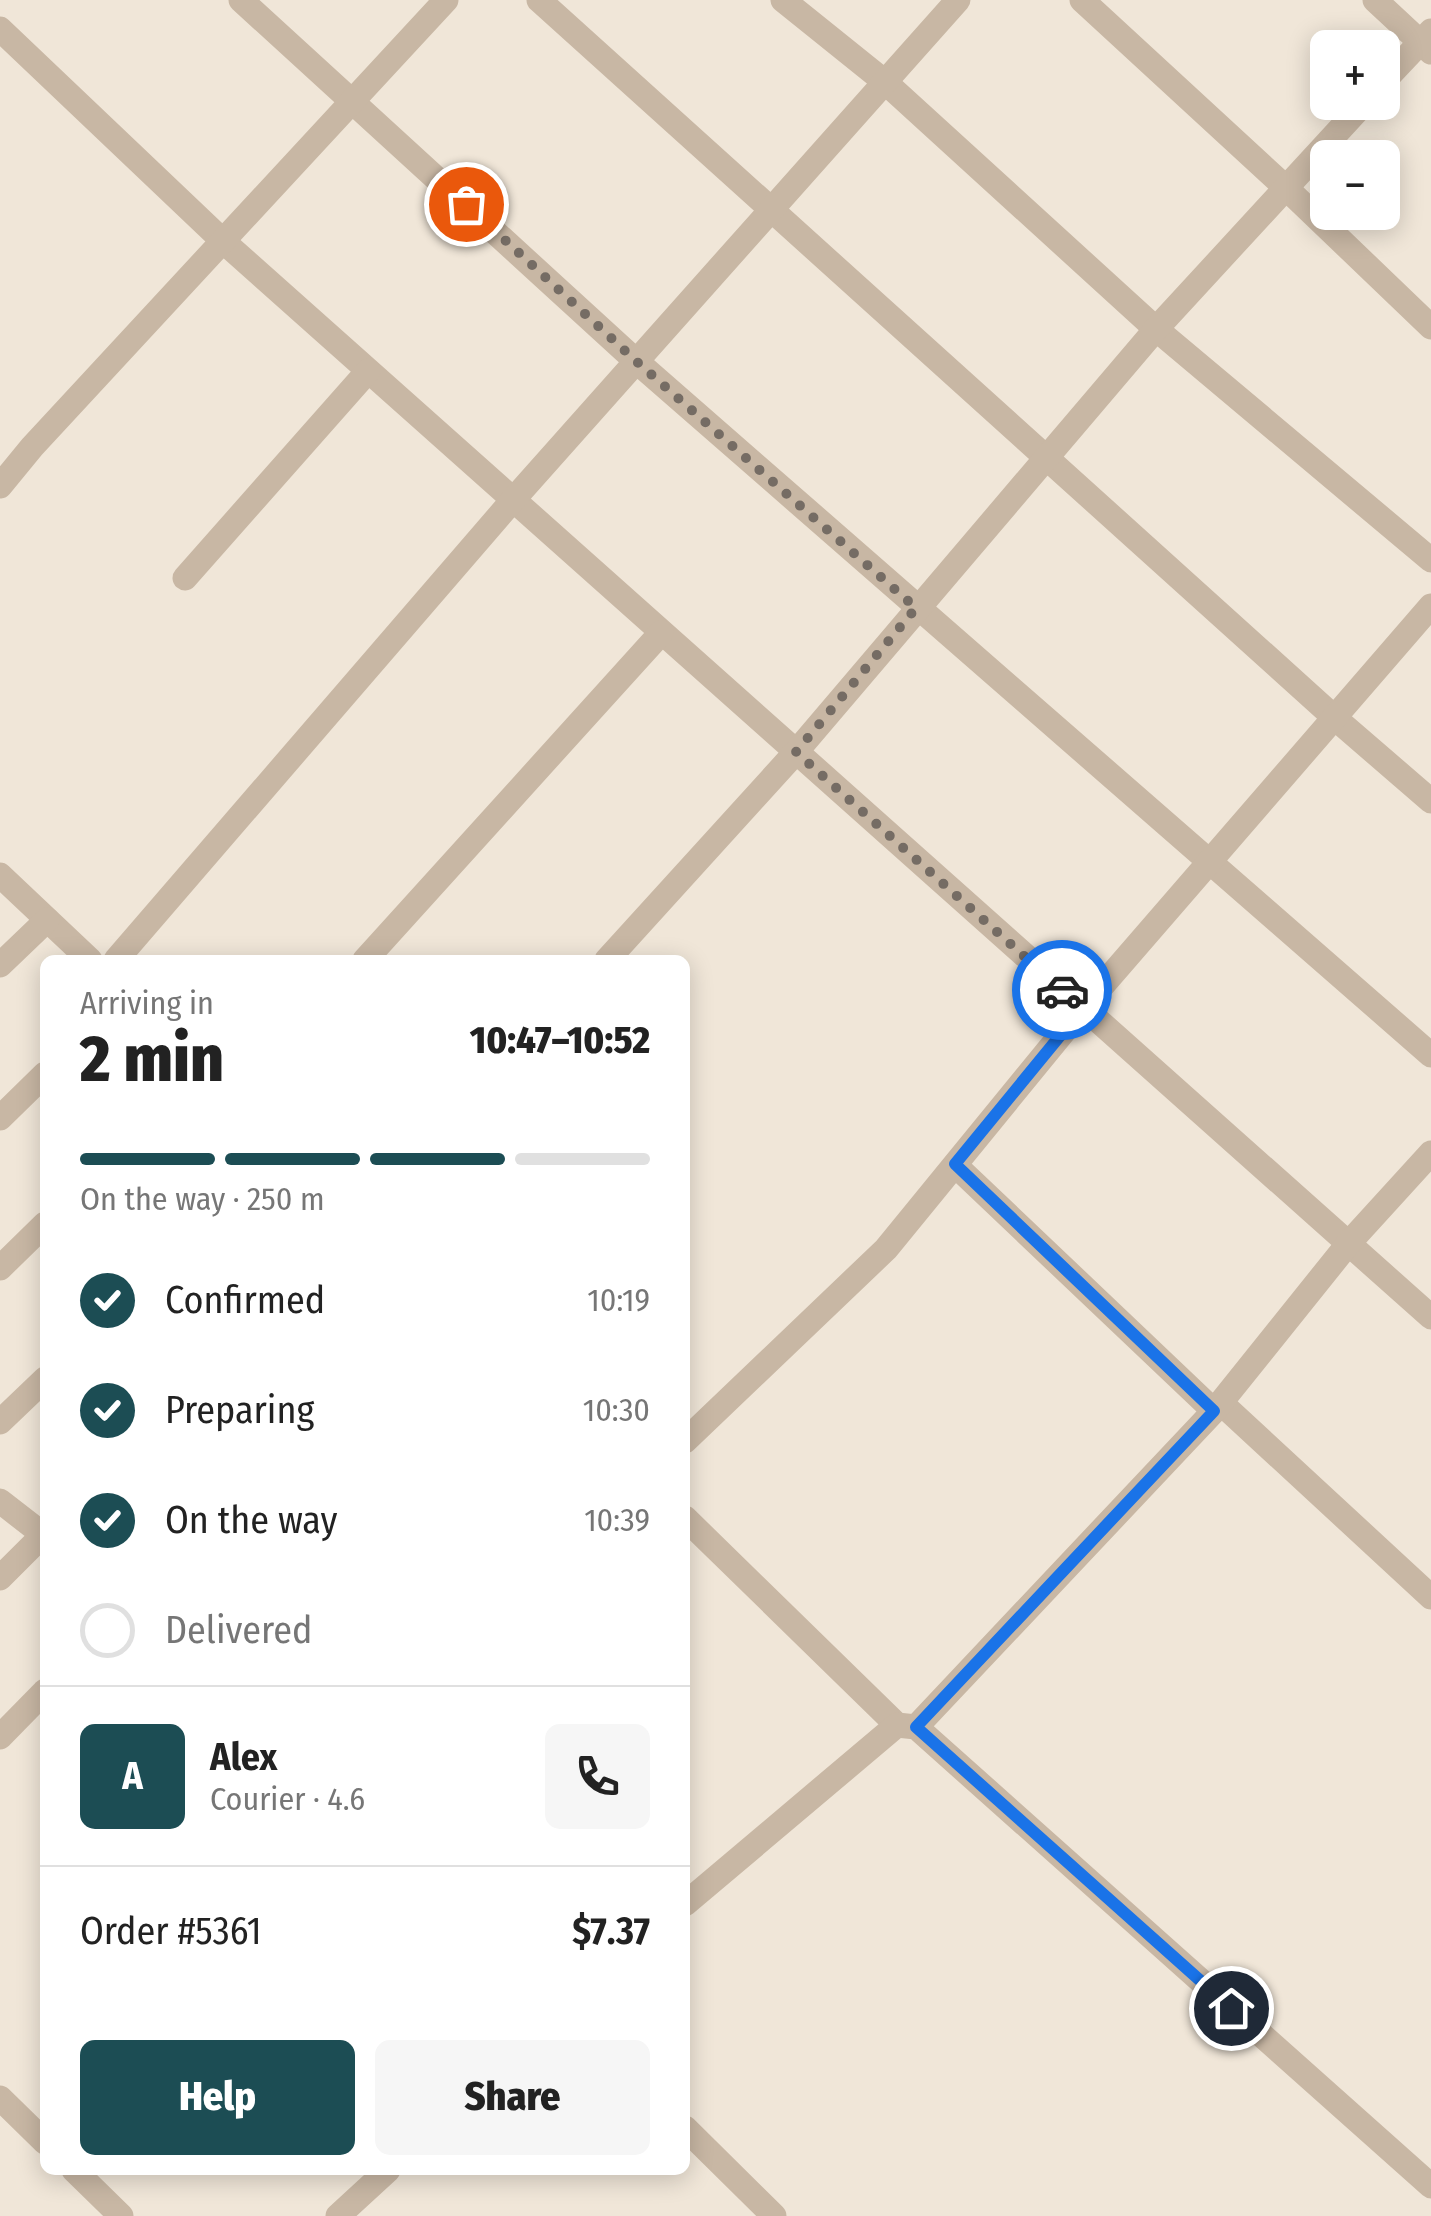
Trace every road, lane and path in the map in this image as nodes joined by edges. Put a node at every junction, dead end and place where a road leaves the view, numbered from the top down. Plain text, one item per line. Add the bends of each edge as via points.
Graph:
1 (241, 0) edge
2 (446, 0) edge
3 (539, 0) edge
4 (784, 0) edge
5 (958, 0) edge
6 (1082, 0) edge
7 (1375, 0) edge
8 (0, 29) edge
9 (1428, 42) edge
10 (1400, 68) edge
11 (885, 82) junction
12 (352, 99) junction
13 (1347, 120) edge
14 (1285, 187) junction
15 (772, 212) junction
16 (224, 242) junction
17 (1431, 327) edge
18 (1156, 329) junction
19 (636, 361) junction
20 (368, 372) junction
21 (1046, 457) junction
22 (0, 486) edge
23 (512, 501) junction
24 (1431, 560) edge
25 (186, 578) dead end
26 (1431, 606) edge
27 (916, 608) junction
28 (661, 633) junction
29 (1336, 719) junction
30 (796, 752) junction
31 (1431, 801) edge
32 (1210, 862) junction
33 (0, 875) edge
34 (47, 920) junction
35 (85, 955) edge
36 (120, 955) edge
37 (370, 955) edge
38 (612, 955) edge
39 (0, 965) edge
40 (1082, 1009) junction
41 (1431, 1055) edge
42 (40, 1079) edge
43 (0, 1118) edge
44 (1431, 1153) edge
45 (955, 1164) junction
46 (40, 1229) edge
47 (1348, 1244) junction
48 (0, 1268) edge
49 (1431, 1317) edge
50 (40, 1384) edge
51 (1218, 1407) junction
52 (0, 1422) edge
53 (690, 1436) edge
54 (0, 1501) edge
55 (690, 1523) edge
56 (40, 1531) edge
57 (40, 1538) edge
58 (0, 1578) edge
59 (1431, 1597) edge
60 (40, 1696) edge
61 (906, 1726) junction
62 (0, 1737) edge
63 (690, 1900) edge
64 (0, 2098) edge
65 (690, 2133) edge
66 (40, 2137) edge
67 (79, 2175) edge
68 (383, 2175) edge
69 (1431, 2186) edge
70 (120, 2216) edge
71 (338, 2216) edge
72 (774, 2216) edge

1 - 12 street
2 - 12 street
3 - 15 street
4 - 11 street
5 - 11 street
6 - 14 street
7 - 9 street
8 - 16 street
9 - 10 street
11 - 15 street
11 - 18 street
12 - 16 street
12 - 19 street
13 - 14 street
14 - 17 street
14 - 18 street
15 - 19 street
15 - 21 street
16 - 20 street
16 - 22 street
18 - 21 street
18 - 24 street
19 - 23 street
19 - 27 street
20 - 23 street
20 - 25 street
21 - 27 street
21 - 29 street
23 - 28 street
23 - 36 street
26 - 29 street
27 - 30 street
27 - 32 street
28 - 30 street
28 - 37 street
29 - 31 street
29 - 32 street
30 - 38 street
30 - 40 street
32 - 40 street
32 - 41 street
33 - 34 street
34 - 35 street
34 - 39 street
40 - 45 street
40 - 47 street
42 - 43 street
44 - 47 street
45 - 51 street
45 - 53 street via 886,1249
46 - 48 street
47 - 49 street
47 - 51 street
50 - 52 street
51 - 59 street
51 - 61 street
54 - 56 street
55 - 61 street
57 - 58 street
60 - 62 street
61 - 63 street
61 - 69 street
64 - 66 street
65 - 72 street
67 - 70 street
68 - 71 street

